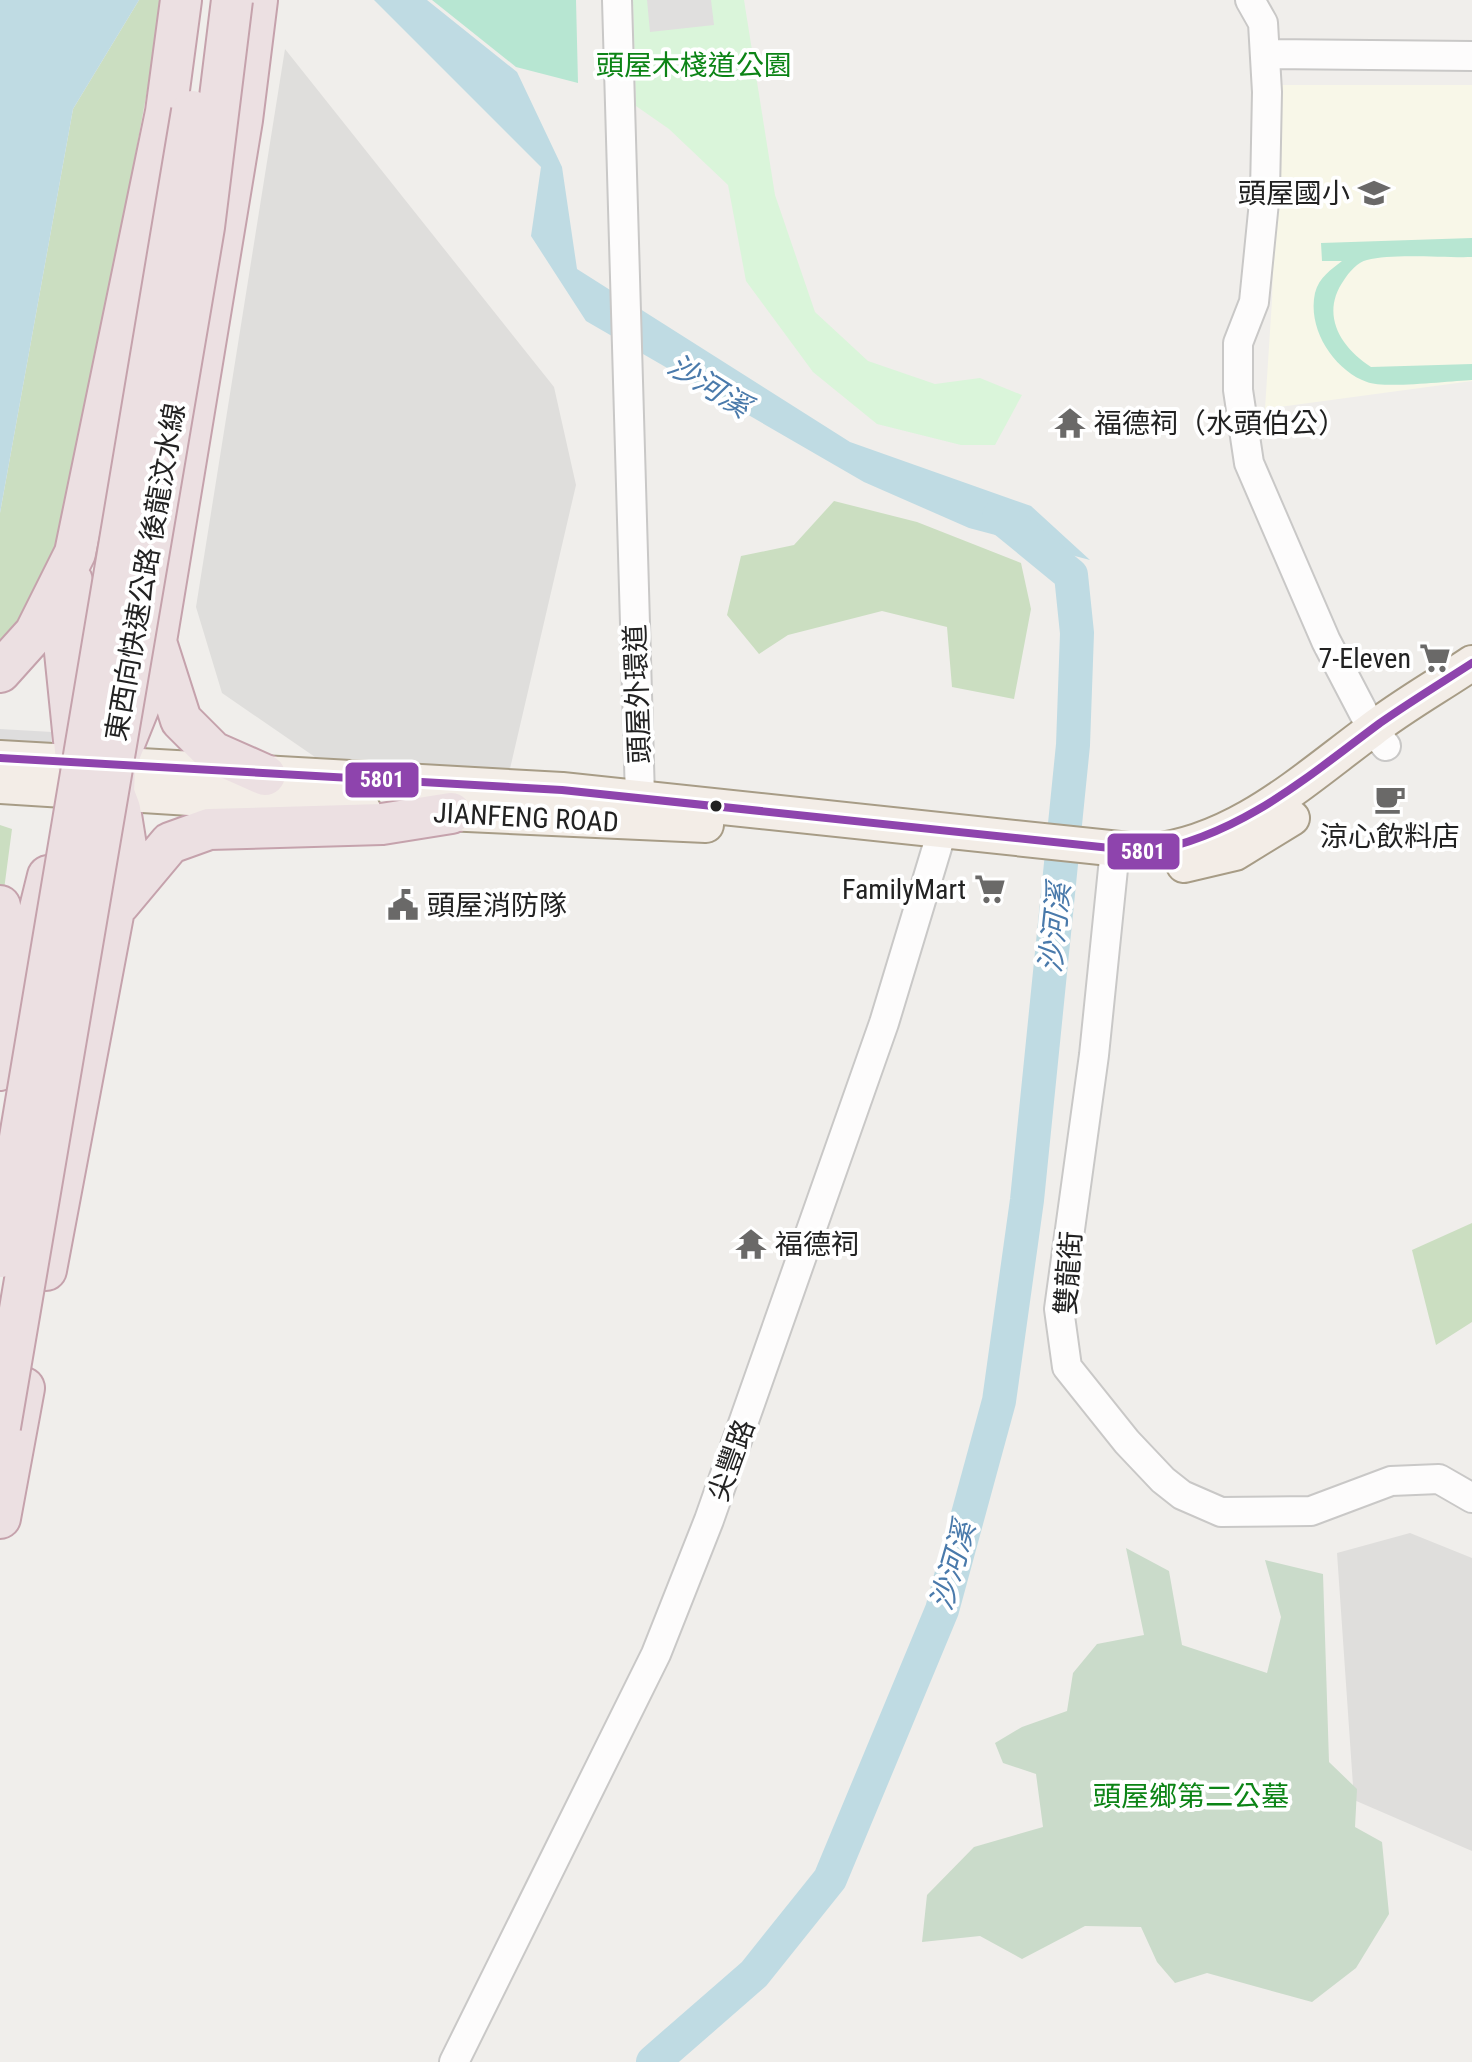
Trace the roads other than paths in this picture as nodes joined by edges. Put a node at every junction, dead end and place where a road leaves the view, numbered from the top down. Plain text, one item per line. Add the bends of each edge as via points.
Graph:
1 (181, 0) edge
2 (208, 0) edge
3 (232, 0) edge
4 (257, 0) edge
5 (617, 0) edge
6 (1250, 0) edge
7 (1265, 54) junction
8 (1472, 56) edge
9 (75, 553) junction
10 (156, 641) junction
11 (1472, 663) edge
12 (0, 672) edge
13 (1472, 689) edge
14 (1379, 737) junction
15 (0, 758) edge
16 (265, 775) junction
17 (79, 777) junction
18 (0, 786) edge
19 (639, 809) junction
20 (451, 813) junction
21 (940, 840) junction
22 (1114, 860) junction
23 (0, 906) edge
24 (114, 910) junction
25 (0, 999) edge
26 (0, 1070) edge
27 (0, 1257) edge
28 (0, 1427) edge
29 (1472, 1498) edge
30 (0, 1518) edge
31 (454, 2062) edge

1 - 9 highway via 166,112
2 - 27 highway, 東西向快速公路 後龍汶水線, bridge
3 - 28 highway, 東西向快速公路 後龍汶水線, bridge via 204,227
4 - 10 highway
5 - 19 street, 頭屋外環道
6 - 7 street via 1263,23
7 - 8 street
7 - 14 street via 1265,192 1254,302 1238,343 1246,449 1326,641
9 - 12 highway via 35,633
9 - 17 highway via 65,652
10 - 16 highway via 181,720 213,752
10 - 17 highway via 140,704
11 - 14 main road
13 - 14 main road
14 - 22 main road via 1230,828 1182,848
15 - 17 main road
16 - 17 main road, JIANFENG ROAD
16 - 19 main road, JIANFENG ROAD
17 - 18 main road
17 - 20 main road, JIANFENG ROAD
17 - 24 highway via 120,809 126,846
17 - 26 highway via 43,895
19 - 20 main road, JIANFENG ROAD
19 - 21 main road, JIANFENG ROAD
20 - 24 highway via 382,824 209,829 170,843
21 - 22 main road, JIANFENG ROAD
21 - 31 street, 尖豐路 via 811,1239 694,1561 649,1669
22 - 29 street, 雙龍街 via 1059,1309 1067,1367 1163,1480 1221,1512 1311,1511 1391,1481 1439,1479
23 - 25 highway via 6,940
24 - 30 highway

